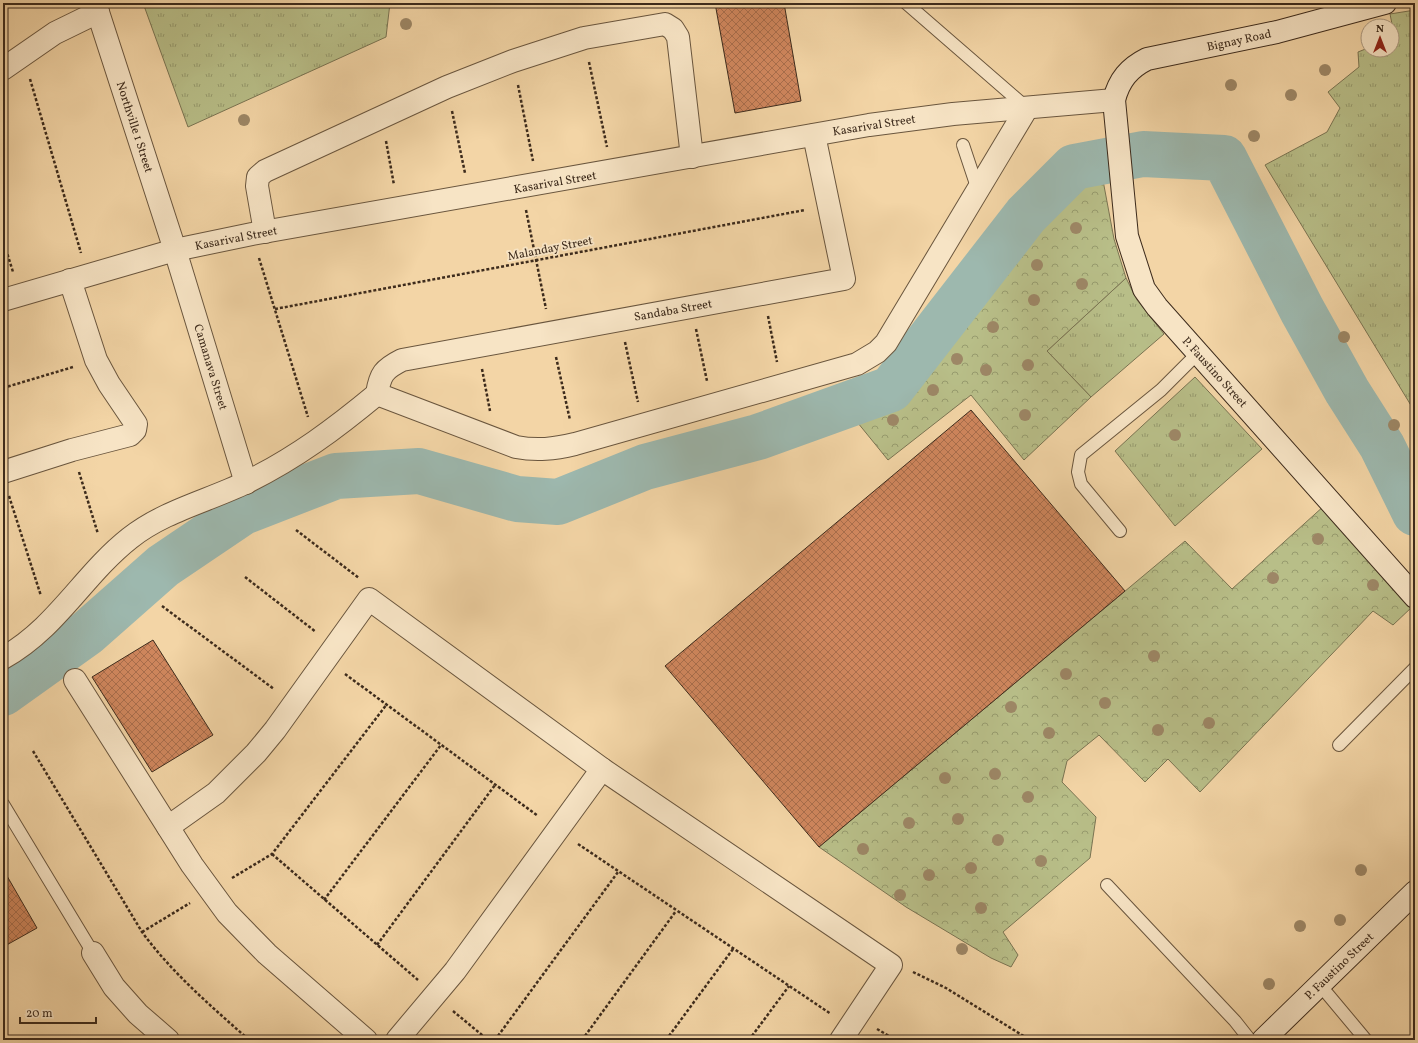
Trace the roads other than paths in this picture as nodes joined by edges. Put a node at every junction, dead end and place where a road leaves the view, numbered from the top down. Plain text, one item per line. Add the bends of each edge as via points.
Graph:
1 (906, 3) edge
2 (1385, 3) edge
3 (97, 7) edge
4 (3, 69) edge
5 (1114, 100) junction
6 (1027, 108) junction
7 (814, 135) junction
8 (963, 145) dead end
9 (692, 157) junction
10 (978, 190) junction
11 (258, 233) junction
12 (175, 250) junction
13 (79, 278) junction
14 (11, 297) edge
15 (1198, 353) junction
16 (377, 394) junction
17 (5, 482) edge
18 (246, 483) junction
19 (1120, 531) dead end
20 (1415, 597) edge
21 (3, 658) edge
22 (1415, 668) edge
23 (75, 680) dead end
24 (1339, 745) dead end
25 (602, 769) junction
26 (3, 804) edge
27 (168, 826) junction
28 (1107, 885) dead end
29 (1415, 892) edge
30 (93, 953) joint
31 (1320, 985) junction
32 (845, 1033) edge
33 (168, 1040) edge
34 (366, 1040) edge
35 (397, 1040) edge
36 (1250, 1040) edge
37 (1263, 1040) edge
38 (1366, 1040) edge

1 - 6 lane
2 - 5 street, Bignay Road via 1277,32 1147,59 1129,70 1117,85
3 - 4 street
3 - 12 street, Northville 1 Street
5 - 6 street, Kasarival Street
5 - 15 street, P. Faustino Street via 1127,236 1144,290
6 - 7 street, Kasarival Street via 909,119
6 - 10 street
7 - 9 street, Kasarival Street
7 - 16 street, Sandaba Street via 844,279 397,363 383,372
8 - 10 lane
9 - 11 street, Kasarival Street
9 - 11 street via 678,37 673,29 665,24 584,38 513,61 447,88 264,171 258,177 257,186
10 - 16 street via 886,343 877,352 857,364 551,449 532,450 516,446
11 - 12 street, Kasarival Street
12 - 13 street, Kasarival Street
12 - 18 street, Camanava Street
13 - 14 street, Kasarival Street
13 - 17 street via 96,360 136,424 135,430 130,435 72,450
15 - 19 lane via 1161,390 1081,455 1078,472 1081,484
15 - 20 street, P. Faustino Street
16 - 18 street via 316,443
18 - 21 street via 174,512 130,538 106,560 50,623 34,638
22 - 24 lane
23 - 27 street
25 - 27 street via 369,599 275,730 238,773 216,793
25 - 32 street via 891,965
25 - 35 street via 435,995
26 - 30 lane
27 - 34 street via 210,891 242,930
28 - 36 lane
29 - 31 street, P. Faustino Street
30 - 33 street via 114,987 138,1014
31 - 37 street, P. Faustino Street
31 - 38 lane

